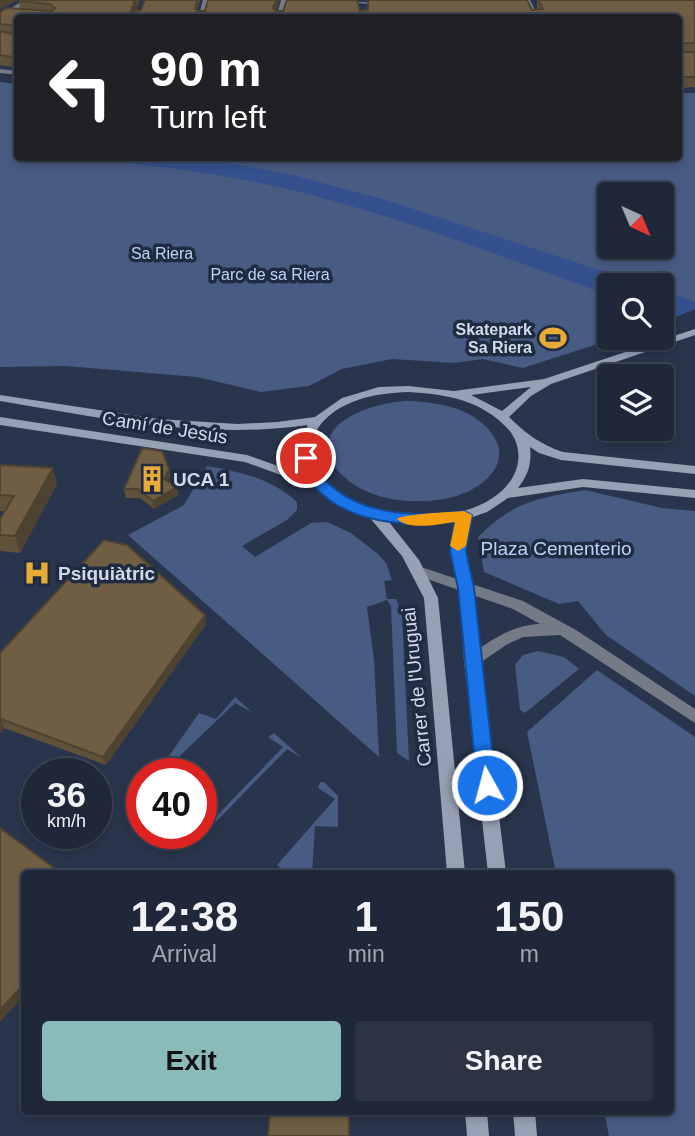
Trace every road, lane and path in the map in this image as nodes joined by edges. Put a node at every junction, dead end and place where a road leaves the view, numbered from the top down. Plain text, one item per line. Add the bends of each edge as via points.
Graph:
1 (28, 0) edge
2 (313, 0) edge
3 (528, 1) edge
4 (515, 2) edge
5 (542, 2) edge
6 (390, 3) edge
7 (362, 4) edge
8 (0, 12) edge
9 (11, 13) junction
10 (18, 14) edge
11 (0, 18) edge
12 (695, 332) edge
13 (547, 382) junction
14 (455, 394) junction
15 (0, 398) edge
16 (503, 416) junction
17 (317, 420) junction
18 (0, 421) edge
19 (520, 435) junction
20 (695, 470) edge
21 (321, 485) junction
22 (507, 494) junction
23 (695, 494) edge
24 (374, 514) junction
25 (464, 515) junction
26 (421, 572) junction
27 (466, 588) junction
28 (571, 634) junction
29 (472, 660) junction
30 (695, 717) edge
31 (456, 870) edge
32 (497, 870) edge
33 (476, 1115) edge
34 (524, 1115) edge
35 (478, 1136) edge
36 (526, 1136) edge

1 - 9 street
2 - 7 street
3 - 4 street
3 - 5 street
6 - 7 street
8 - 9 main road
9 - 10 main road
9 - 11 street
12 - 13 main road
13 - 14 main road
13 - 16 main road
14 - 16 main road
14 - 17 main road via 376,391 336,406
15 - 17 main road, Camí de Jesús via 200,428 258,429
16 - 19 main road
17 - 21 main road via 304,445
18 - 21 main road, Camí de Jesús via 247,459
19 - 20 main road via 561,456
19 - 22 main road via 525,468
21 - 24 main road
22 - 23 main road via 583,483
22 - 25 main road
24 - 25 main road via 432,520
24 - 26 main road, Carrer de l'Uruguai
25 - 27 main road via 458,551
26 - 27 street
26 - 31 main road, Carrer de l'Uruguai via 431,598
27 - 28 street via 518,605
27 - 29 main road
28 - 29 street via 523,630
28 - 30 street
29 - 32 main road
33 - 35 main road
34 - 36 main road

